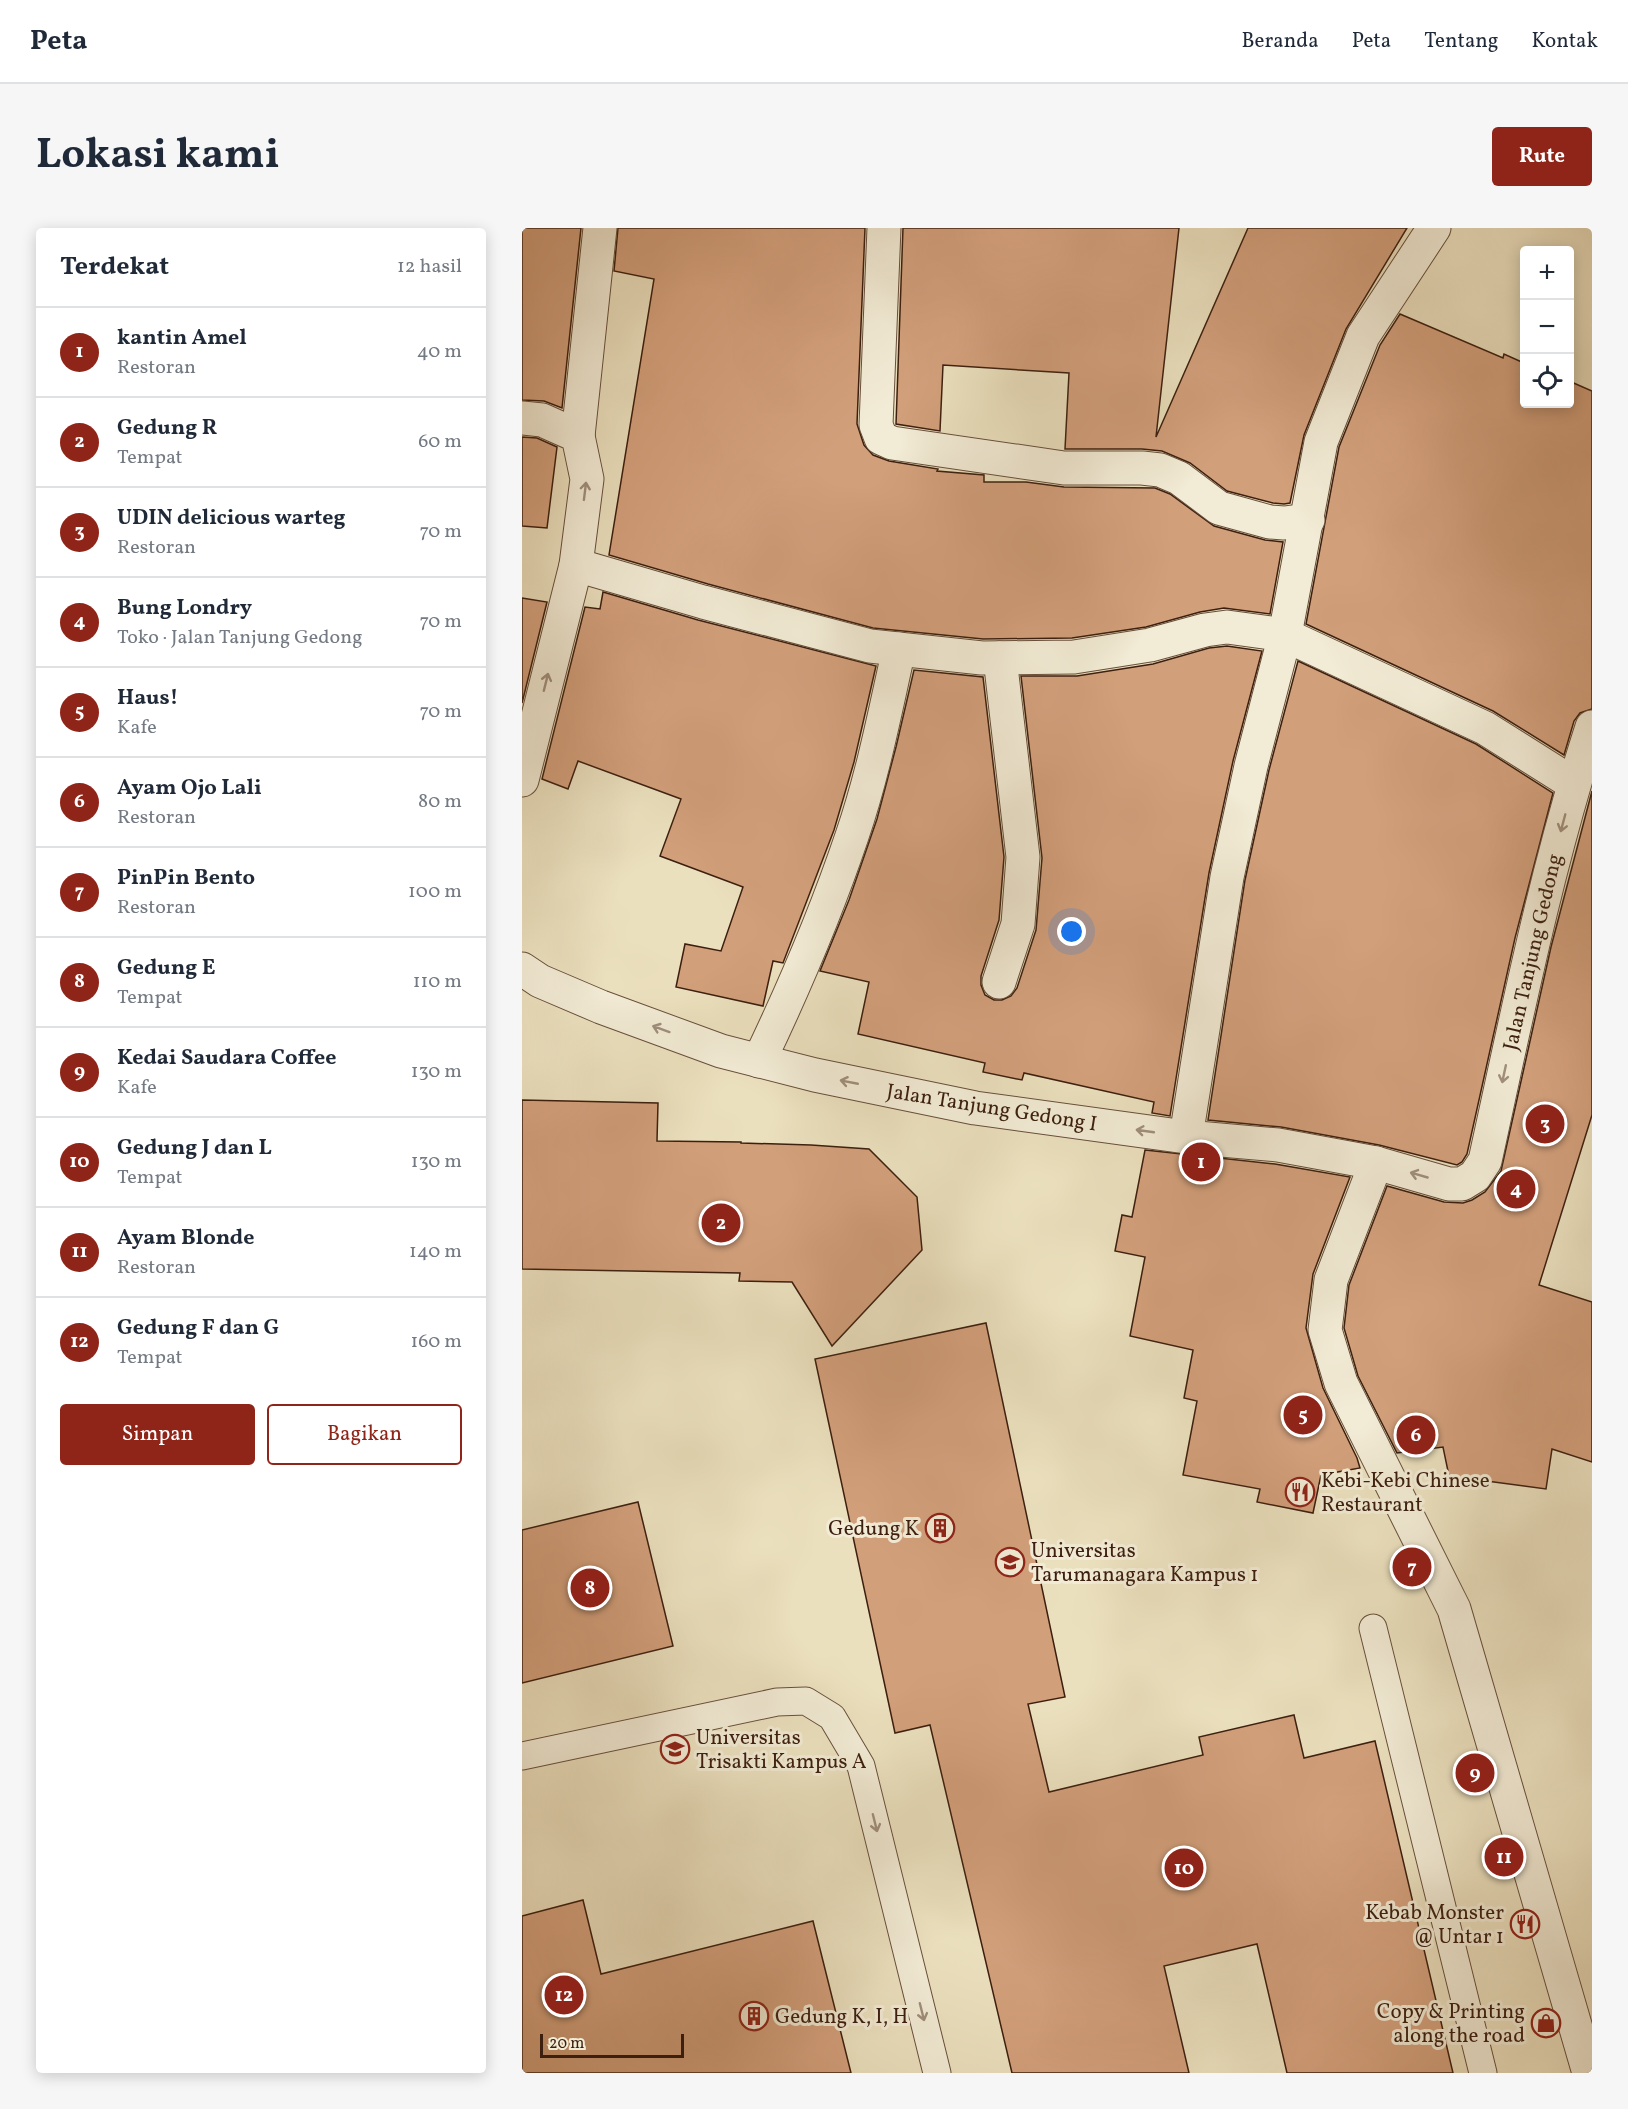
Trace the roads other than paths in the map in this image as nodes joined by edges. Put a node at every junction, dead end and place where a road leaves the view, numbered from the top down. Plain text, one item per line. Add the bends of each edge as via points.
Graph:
1 (600, 228) edge
2 (884, 228) edge
3 (1434, 228) edge
4 (522, 417) edge
5 (578, 436) junction
6 (1308, 520) junction
7 (576, 565) junction
8 (1286, 635) junction
9 (899, 649) junction
10 (1000, 658) junction
11 (1592, 727) edge
12 (522, 780) edge
13 (1574, 784) junction
14 (522, 969) edge
15 (999, 982) dead end
16 (759, 1061) junction
17 (1186, 1137) junction
18 (1376, 1163) junction
19 (1475, 1176) joint
20 (1373, 1628) dead end
21 (522, 1756) edge
22 (937, 2073) edge
23 (1483, 2073) edge
24 (1589, 2073) edge

1 - 5 street
2 - 6 street via 876,425 881,438 892,443 1064,468 1160,470 1179,478 1219,508 1270,522
3 - 6 street via 1363,336 1321,442
4 - 5 street via 542,420
7 -> 5 street via 587,479
6 - 8 street
7 - 9 street via 870,646
12 -> 7 street
8 - 10 street via 1227,627 1074,657
8 - 13 street via 1485,728
8 - 17 street via 1227,877
9 - 10 street
9 - 16 street via 879,742 852,836 794,988
10 - 15 street via 1023,857 1018,924
11 - 13 street, Jalan Tanjung Gedong
13 -> 19 street, Jalan Tanjung Gedong via 1537,925 1485,1161
16 -> 14 street, Jalan Tanjung Gedong I via 601,1007 540,981
17 -> 16 street, Jalan Tanjung Gedong I via 975,1108
17 - 18 street, Jalan Tanjung Gedong I via 1278,1145
19 -> 18 street, Jalan Tanjung Gedong I via 1462,1184 1449,1184
18 - 24 street via 1331,1280 1325,1330 1341,1383 1454,1609
20 - 23 lane
21 -> 22 lane via 777,1702 806,1701 832,1718 861,1766

